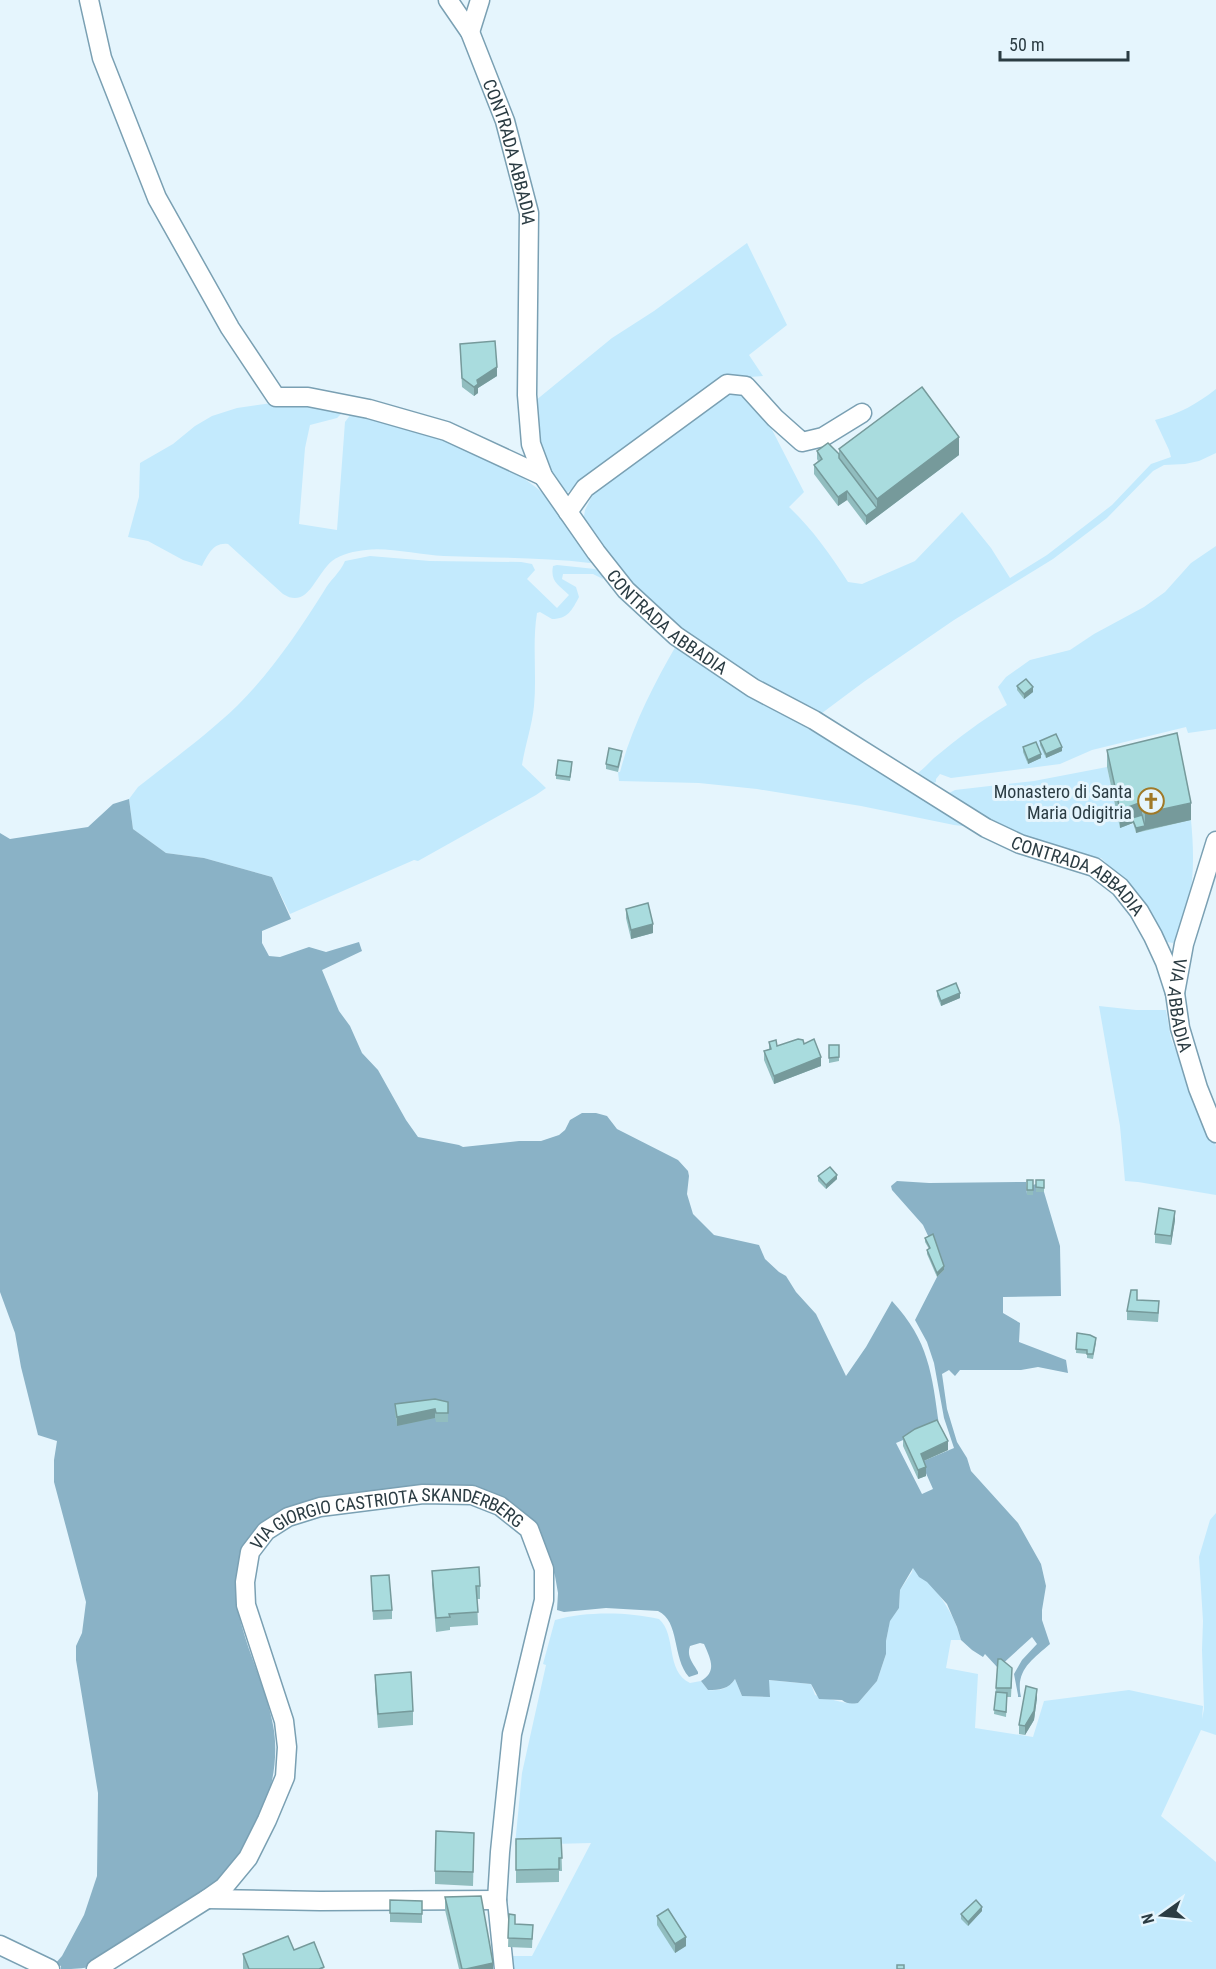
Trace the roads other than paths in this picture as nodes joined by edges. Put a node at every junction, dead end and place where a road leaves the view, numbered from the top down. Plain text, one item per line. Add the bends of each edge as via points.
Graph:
1 (89, 0) edge
2 (448, 0) edge
3 (480, 0) edge
4 (470, 32) junction
5 (862, 413) dead end
6 (543, 476) junction
7 (568, 512) junction
8 (1216, 841) edge
9 (1175, 993) junction
10 (1216, 1132) edge
11 (207, 1899) junction
12 (497, 1900) junction
13 (0, 1945) edge
14 (50, 1969) edge
15 (96, 1969) edge
16 (504, 1969) edge

1 - 6 street via 102,58 157,198 230,328 276,398 308,397 446,431
2 - 4 street, CONTRADA ABBADIA
3 - 4 street
4 - 6 street, CONTRADA ABBADIA via 505,122 529,213 527,395 531,444
5 - 7 street via 823,437 802,442 746,386 727,384 585,488
6 - 7 street, CONTRADA ABBADIA
7 - 9 street, CONTRADA ABBADIA via 626,590 676,636 753,688 814,720 986,828 1020,844 1094,867 1120,887 1153,936
8 - 9 street, VIA ABBADIA via 1184,944
9 - 10 street, VIA ABBADIA via 1180,1028
11 - 12 street
11 - 12 street, VIA GIORGIO CASTRIOTA SKANDERBERG via 224,1887 248,1858 285,1777 284,1721 246,1605 250,1552 266,1532 288,1517 320,1507 423,1494 472,1495 500,1506 529,1529 544,1569 544,1600 512,1734
11 - 15 street, VIA GIORGIO CASTRIOTA SKANDERBERG
12 - 16 street, VIA GIORGIO CASTRIOTA SKANDERBERG
13 - 14 street

